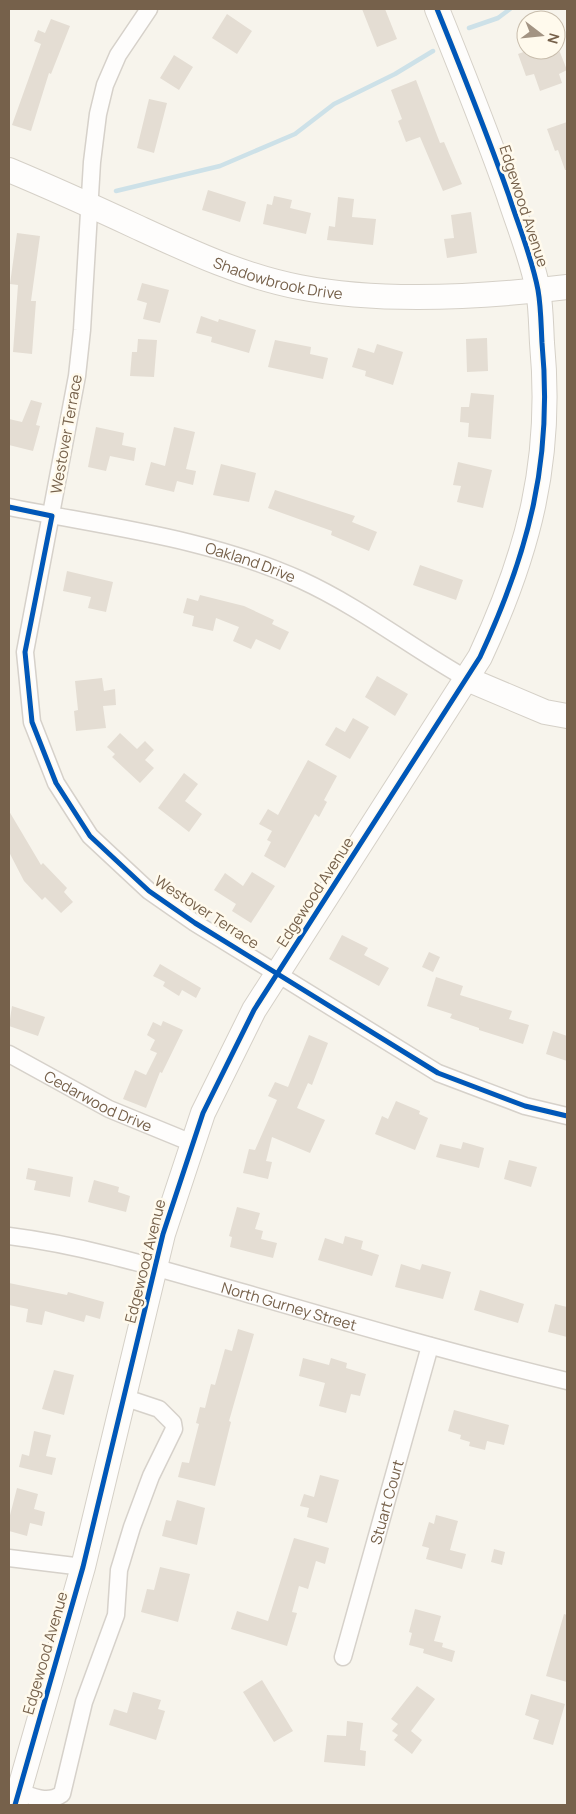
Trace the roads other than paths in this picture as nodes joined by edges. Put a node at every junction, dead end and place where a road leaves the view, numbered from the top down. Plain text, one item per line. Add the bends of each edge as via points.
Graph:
1 (149, 9) edge
2 (437, 9) edge
3 (9, 170) edge
4 (89, 205) junction
5 (567, 287) edge
6 (538, 291) junction
7 (9, 507) edge
8 (52, 516) junction
9 (467, 679) junction
10 (567, 716) edge
11 (278, 973) junction
12 (9, 1054) edge
13 (567, 1116) edge
14 (192, 1142) junction
15 (9, 1236) edge
16 (155, 1267) junction
17 (430, 1346) junction
18 (567, 1381) edge
19 (123, 1397) junction
20 (9, 1558) edge
21 (83, 1567) junction
22 (343, 1657) dead end
23 (17, 1799) edge

1 - 4 street, Westover Terrace via 118,55 105,85 92,162
2 - 6 street, Edgewood Avenue via 494,152
3 - 4 street, Shadowbrook Drive
4 - 6 street, Shadowbrook Drive via 218,263 299,287 398,297
4 - 8 street, Westover Terrace via 78,367
5 - 6 street, Shadowbrook Drive
6 - 9 street, Edgewood Avenue via 545,375 544,441 539,485 504,606
7 - 8 street, Oakland Drive
8 - 9 street, Oakland Drive via 199,543 280,571 332,597
8 - 11 street, Westover Terrace via 25,652 32,722 56,783 90,836 149,891 195,924
9 - 10 street via 546,712
9 - 11 street, Edgewood Avenue
11 - 13 street, Westover Terrace via 438,1073 525,1106
11 - 14 street, Edgewood Avenue via 239,1038
12 - 14 street, Cedarwood Drive via 110,1109
14 - 16 street, Edgewood Avenue
15 - 16 street, North Gurney Street via 83,1249
16 - 17 street, North Gurney Street
16 - 19 street, Edgewood Avenue
17 - 18 street, North Gurney Street
17 - 22 street, Stuart Court
19 - 21 street, Edgewood Avenue
19 - 23 street, Edgewood Avenue via 159,1409 174,1423 174,1429 132,1526 119,1570 116,1615 84,1702 62,1794 55,1799
20 - 21 street
21 - 23 street, Edgewood Avenue

